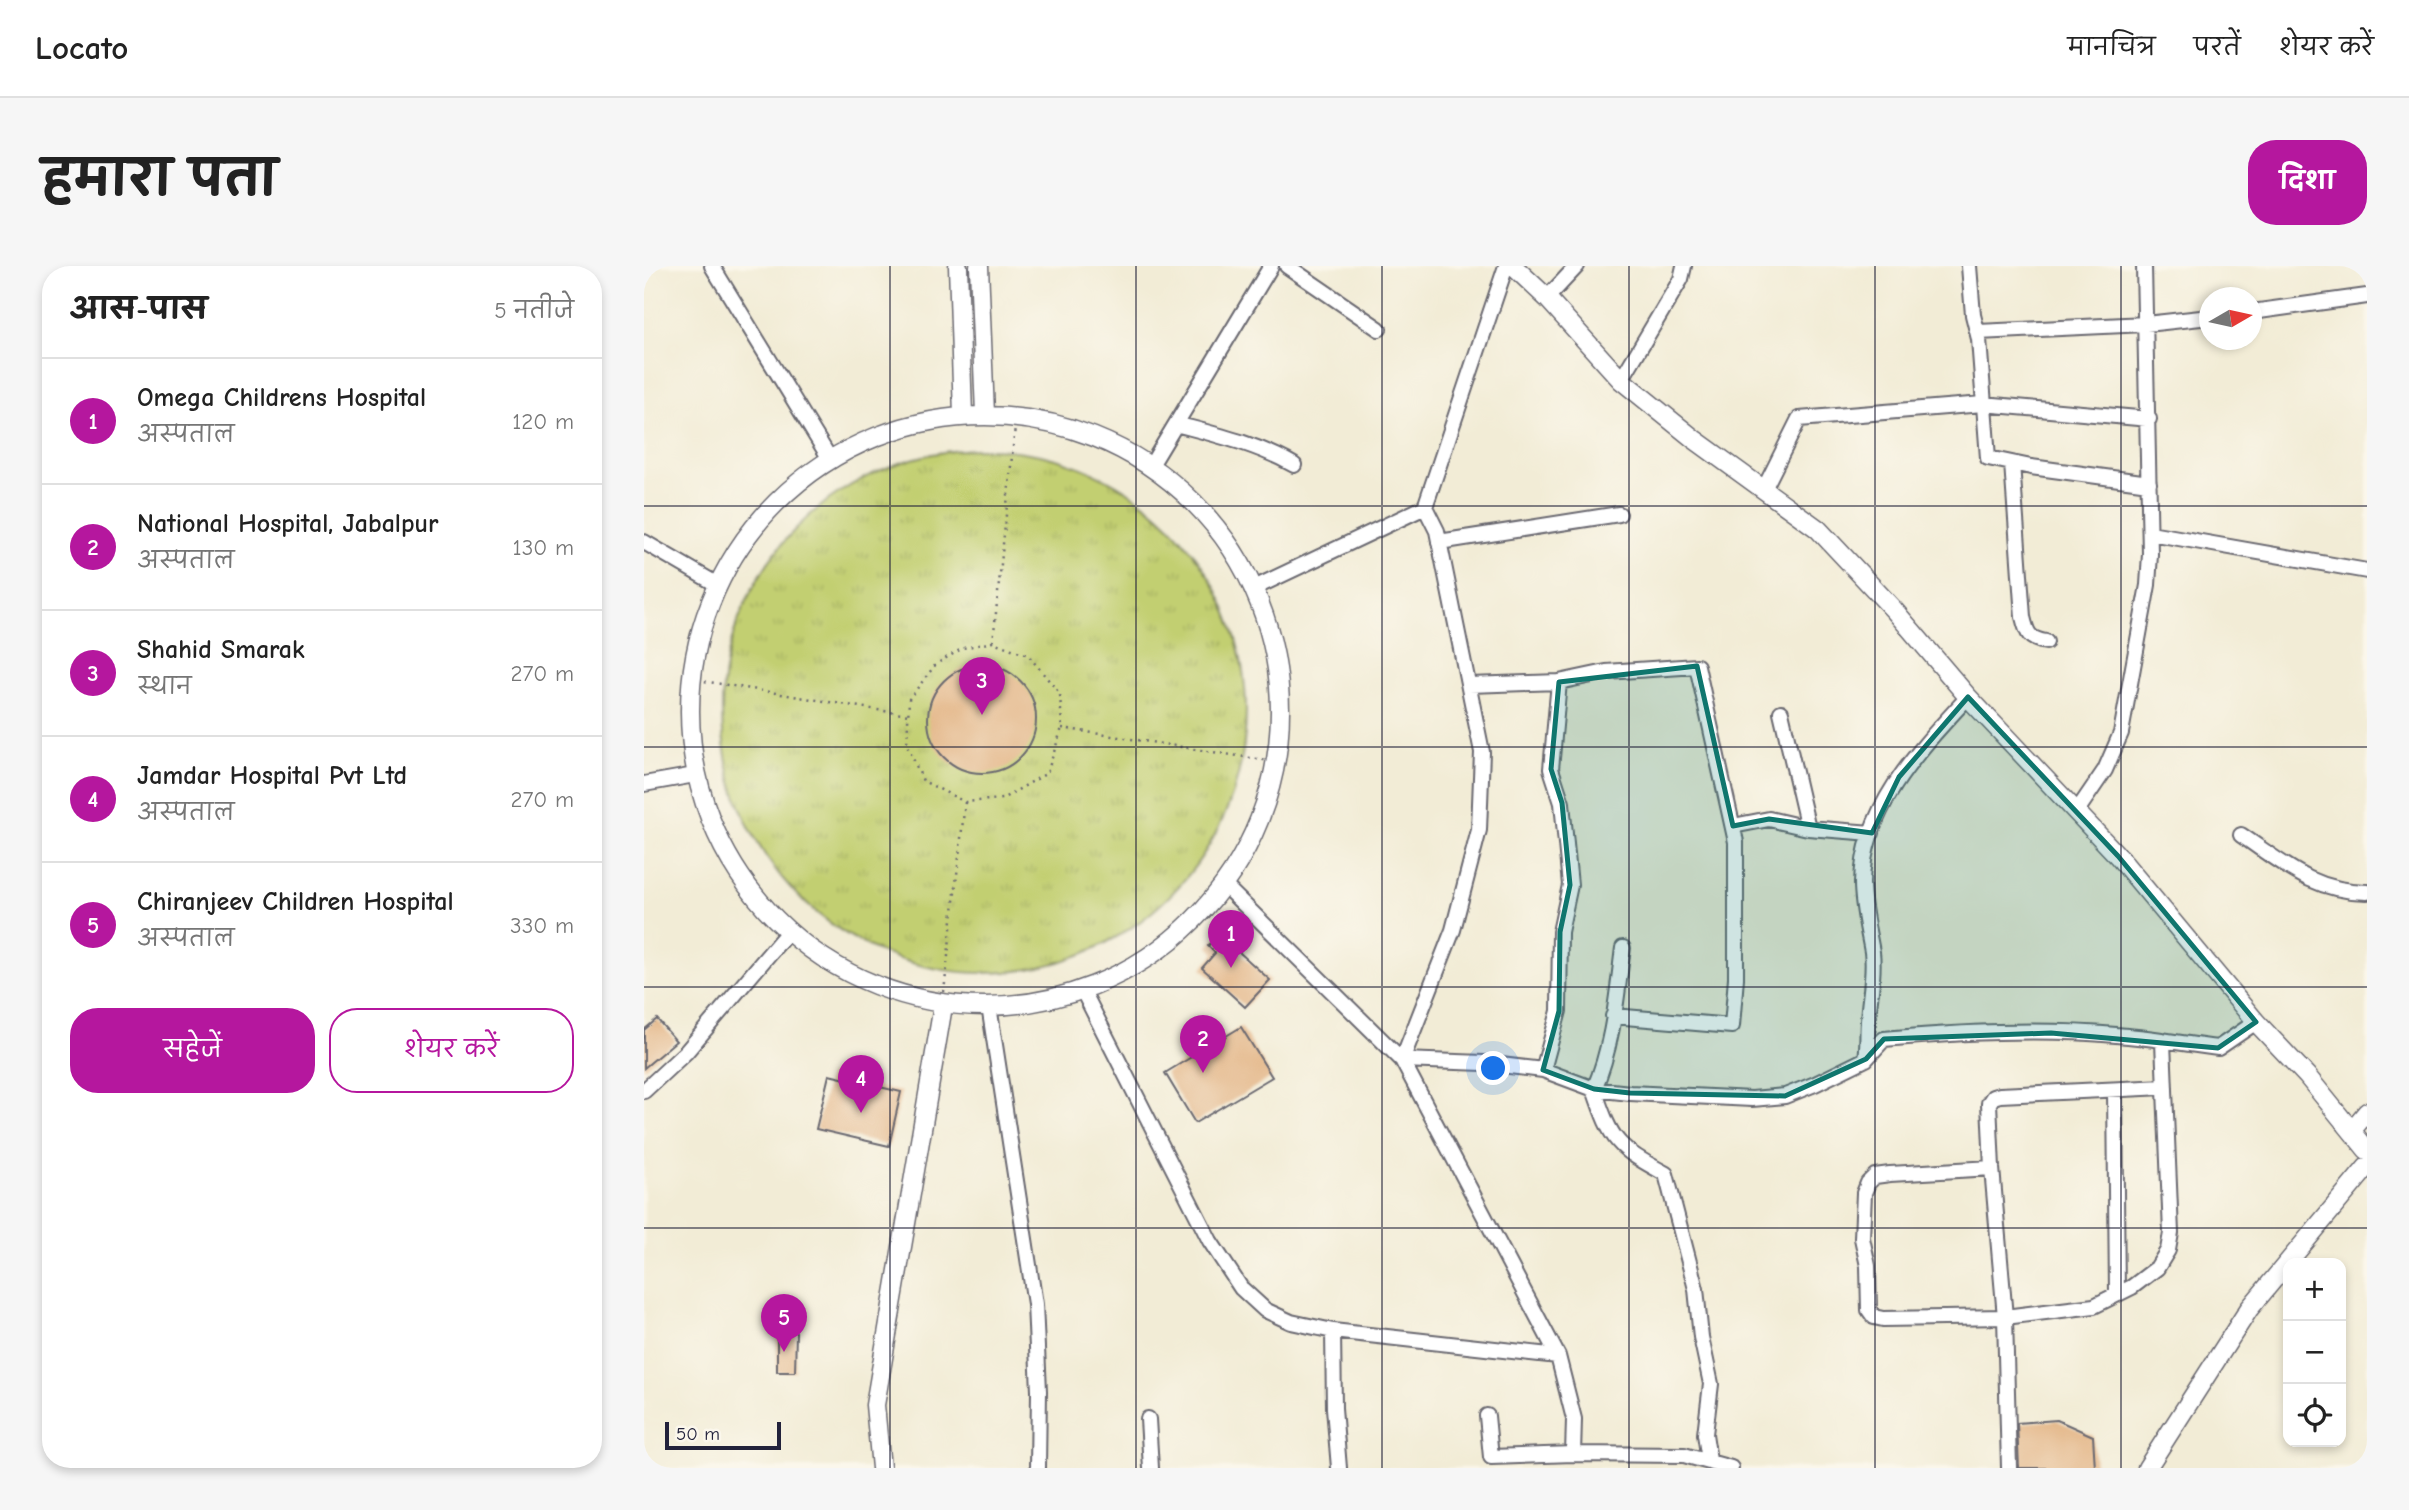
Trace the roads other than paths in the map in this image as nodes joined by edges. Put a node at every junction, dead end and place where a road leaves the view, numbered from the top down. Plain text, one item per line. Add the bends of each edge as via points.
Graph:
1 (712, 266) edge
2 (958, 266) edge
3 (979, 266) edge
4 (1271, 266) edge
5 (1287, 266) edge
6 (1506, 266) edge
7 (1513, 266) edge
8 (1577, 266) edge
9 (1684, 266) edge
10 (1969, 266) edge
11 (2144, 266) edge
12 (2367, 296) edge
13 (1547, 298) junction
14 (2262, 311) edge
15 (2199, 318) edge
16 (2146, 324) junction
17 (1379, 329) dead end
18 (1978, 332) junction
19 (1621, 380) junction
20 (1983, 404) junction
21 (985, 414) junction
22 (963, 415) junction
23 (2149, 419) junction
24 (1176, 424) junction
25 (830, 459) junction
26 (2012, 463) junction
27 (1294, 465) dead end
28 (1150, 467) junction
29 (2149, 483) junction
30 (1763, 489) junction
31 (1425, 508) junction
32 (1619, 514) dead end
33 (2150, 533) junction
34 (1439, 541) junction
35 (644, 542) edge
36 (2367, 571) edge
37 (718, 585) junction
38 (1252, 589) junction
39 (2046, 642) dead end
40 (1559, 682) junction
41 (1469, 685) junction
42 (1968, 696) junction
43 (1781, 712) dead end
44 (695, 775) junction
45 (644, 784) edge
46 (2077, 811) junction
47 (1733, 826) junction
48 (1808, 828) junction
49 (1872, 833) junction
50 (2241, 835) dead end
51 (1223, 884) junction
52 (2367, 892) edge
53 (787, 933) junction
54 (1623, 948) dead end
55 (1083, 991) junction
56 (943, 1006) junction
57 (989, 1006) junction
58 (1614, 1016) junction
59 (2256, 1022) junction
60 (2163, 1042) junction
61 (1866, 1059) junction
62 (1402, 1060) junction
63 (1543, 1070) junction
64 (2165, 1087) junction
65 (1594, 1089) junction
66 (2115, 1090) junction
67 (644, 1091) edge
68 (2367, 1112) edge
69 (2352, 1130) junction
70 (2367, 1150) edge
71 (2367, 1167) edge
72 (1992, 1168) junction
73 (2117, 1294) junction
74 (2005, 1317) junction
75 (1333, 1331) junction
76 (1558, 1356) junction
77 (1487, 1416) dead end
78 (1148, 1419) dead end
79 (1564, 1459) edge
80 (1709, 1460) junction
81 (1689, 1462) edge
82 (881, 1468) edge
83 (1038, 1468) edge
84 (1151, 1468) edge
85 (1339, 1468) edge
86 (1731, 1468) edge
87 (2009, 1468) edge
88 (2147, 1468) edge

1 - 25 street
2 - 22 street
3 - 21 street
4 - 24 street
5 - 17 street
6 - 31 street
7 - 13 street
8 - 13 street
9 - 19 street via 1681,279
10 - 18 street
11 - 16 street
12 - 14 street
13 - 19 street
15 - 16 street
16 - 18 street
16 - 23 street
18 - 20 street
19 - 30 street
20 - 23 street
20 - 26 street via 1989,458
20 - 30 street via 1799,419
21 - 22 street
21 - 28 street via 1044,419 1115,444
22 - 25 street via 884,430
23 - 29 street
24 - 27 street via 1244,442
24 - 28 street
25 - 37 street via 809,470 748,530
26 - 29 street
26 - 39 street via 2023,618 2027,635
28 - 38 street via 1178,486 1229,543
29 - 33 street
30 - 42 street via 1818,529
31 - 34 street
31 - 38 street
32 - 34 street
33 - 36 street
33 - 46 street via 2148,585 2121,733 2105,771
34 - 41 street
35 - 37 street
37 - 44 street via 707,606 689,690
38 - 51 street via 1264,611 1280,686 1276,762 1254,835
40 - 41 street
40 - 47 street via 1606,673 1697,666
40 - 63 street via 1551,769 1562,803 1570,886 1560,932 1559,1011
41 - 62 street via 1482,752 1479,830 1453,930
42 - 46 street
42 - 49 street via 1899,777
43 - 48 street
44 - 45 street
44 - 53 street via 729,861
46 - 59 street
47 - 48 street via 1769,819
47 - 58 street via 1737,866 1732,1026
48 - 49 street
49 - 61 street via 1862,882 1872,952
50 - 52 street via 2324,887
51 - 55 street via 1214,900 1159,952
51 - 62 street
53 - 56 street via 834,967 886,992
53 - 67 street via 685,1052
54 - 58 street
55 - 57 street via 1019,1007
55 - 75 street via 1210,1241 1241,1288 1265,1310 1291,1322
56 - 57 street
56 - 82 street via 875,1405
57 - 83 street via 1035,1304
58 - 65 street
59 - 60 street via 2218,1048
59 - 69 street
60 - 61 street via 2104,1034 1948,1034 1884,1039
60 - 64 street
61 - 65 street via 1784,1096 1752,1099
62 - 63 street
62 - 76 street
63 - 65 street
64 - 66 street
64 - 73 street via 2168,1250 2157,1268
65 - 80 street via 1617,1143 1666,1174 1696,1289 1711,1384 1705,1434
66 - 72 street via 1993,1097 1989,1103
66 - 73 street
68 - 69 street
69 - 70 street
71 - 88 street via 2249,1309
72 - 74 street
72 - 74 street via 1875,1176 1864,1193 1862,1238 1869,1310 1874,1317
73 - 74 street via 2094,1306
74 - 87 street
75 - 76 street
75 - 85 street
76 - 79 street via 1574,1419
77 - 79 street via 1491,1457
78 - 84 street
79 - 81 street
80 - 81 street
80 - 86 street

